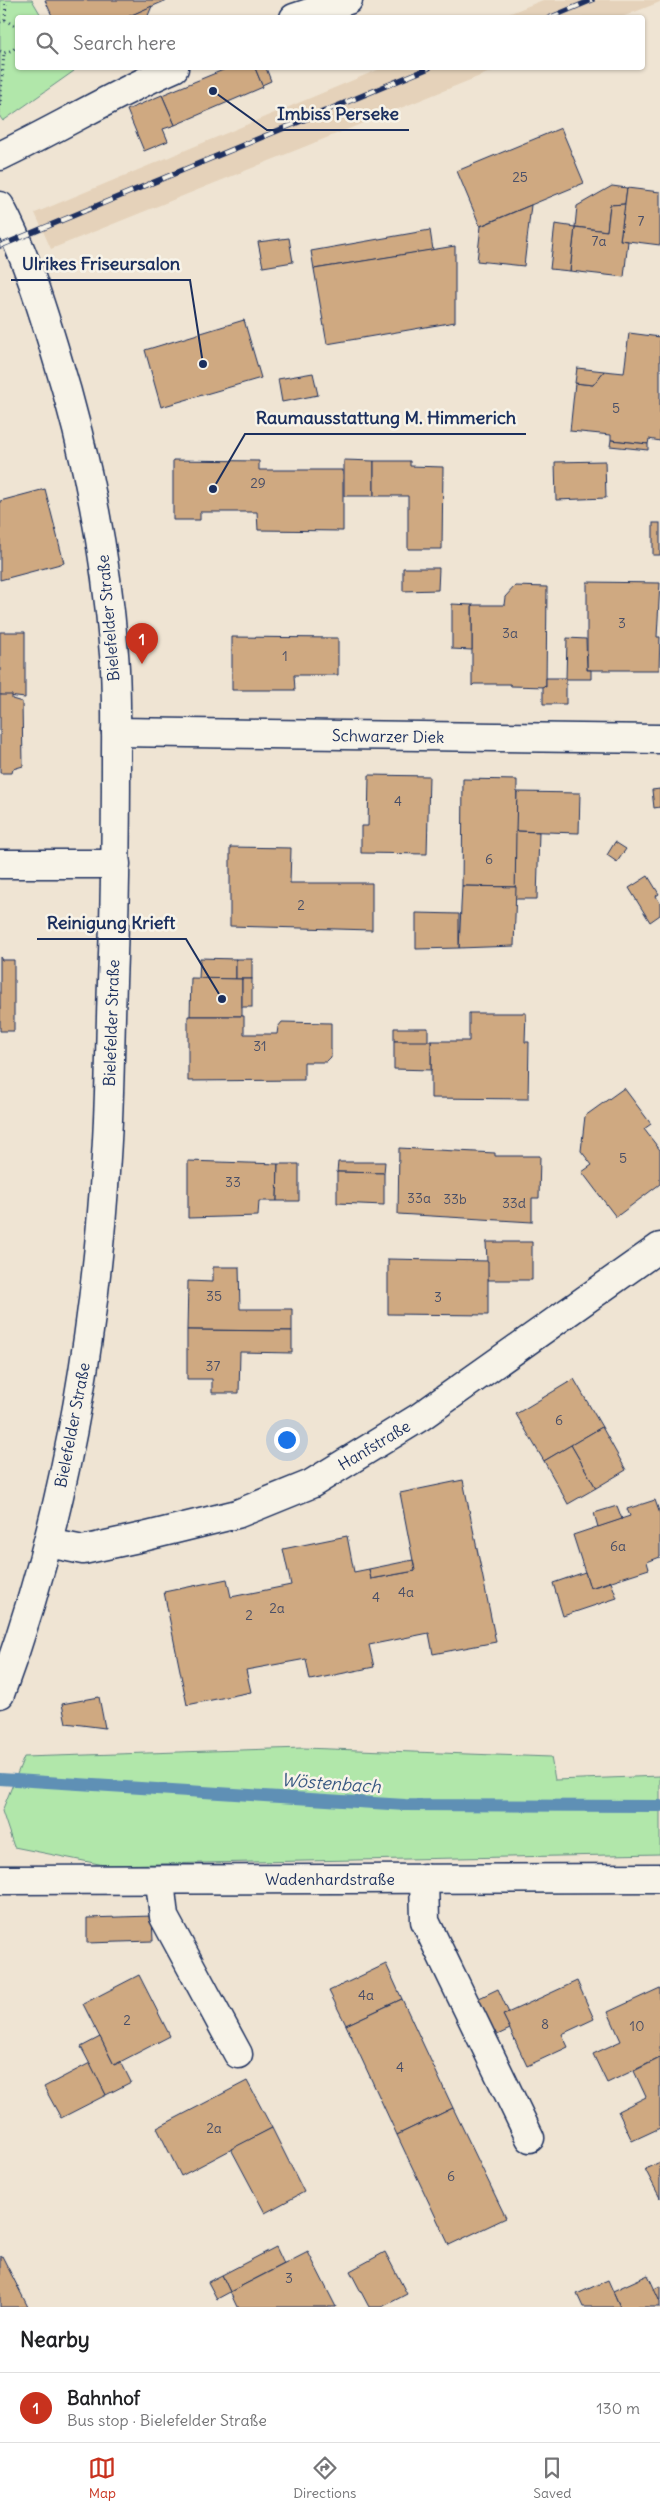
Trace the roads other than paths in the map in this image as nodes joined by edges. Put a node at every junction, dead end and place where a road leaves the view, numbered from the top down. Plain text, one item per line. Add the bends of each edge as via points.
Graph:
1 (348, 0) edge
2 (303, 15) edge
3 (169, 70) edge
4 (0, 156) edge
5 (0, 206) edge
6 (116, 732) junction
7 (660, 739) edge
8 (0, 864) edge
9 (116, 864) junction
10 (660, 1247) edge
11 (48, 1542) junction
12 (0, 1694) edge
13 (424, 1878) junction
14 (660, 1878) edge
15 (0, 1880) edge
16 (160, 1881) junction
17 (238, 2054) dead end
18 (530, 2138) dead end

1 - 2 street
3 - 4 street
5 - 6 street, Bielefelder Straße via 18,239 36,289 66,386 88,474 107,583 115,657
6 - 7 street, Schwarzer Diek
6 - 9 street, Bielefelder Straße
8 - 9 street
9 - 11 street, Bielefelder Straße via 106,1157 100,1228 89,1336 70,1447
10 - 11 street, Hanfstraße via 420,1417 311,1484 237,1514 143,1538 84,1550
11 - 12 street, Bielefelder Straße
13 - 14 street, Wadenhardstraße
13 - 16 street, Wadenhardstraße
13 - 18 street via 425,1921
15 - 16 street, Wadenhardstraße
16 - 17 street via 164,1917

